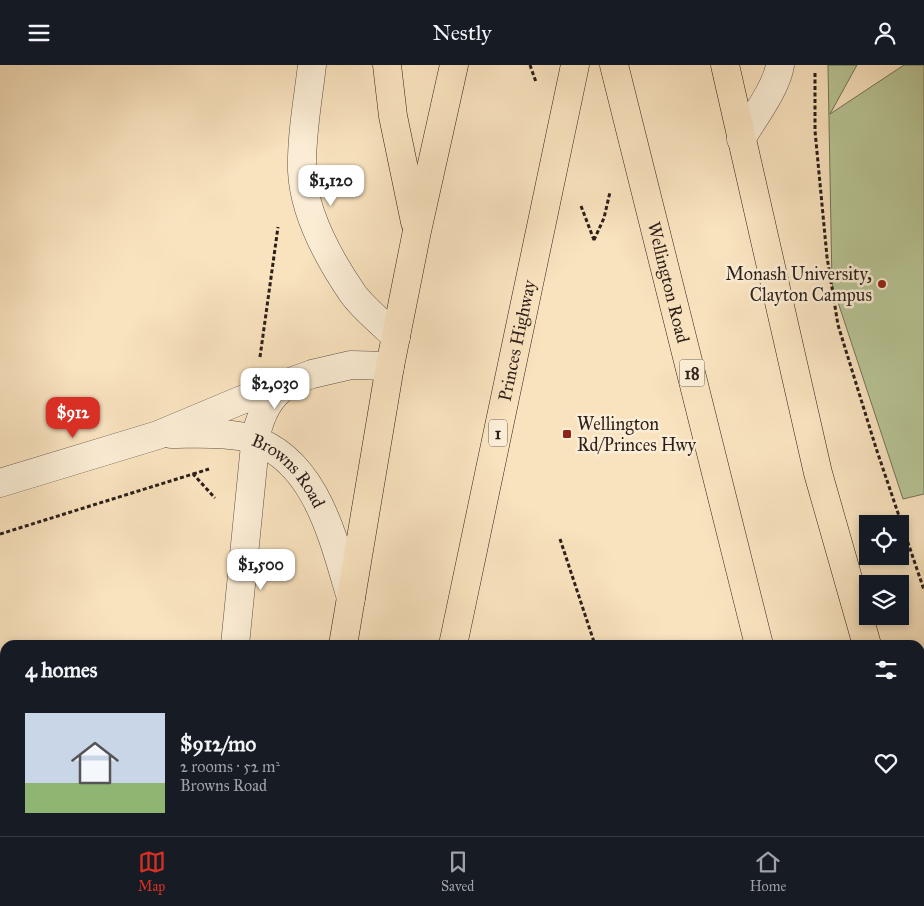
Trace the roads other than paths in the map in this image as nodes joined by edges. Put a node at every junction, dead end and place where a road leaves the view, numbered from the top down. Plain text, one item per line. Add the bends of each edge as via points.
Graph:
1 (312, 65) edge
2 (387, 65) edge
3 (454, 65) edge
4 (575, 65) edge
5 (614, 65) edge
6 (725, 65) edge
7 (780, 65) edge
8 (741, 139) junction
9 (417, 231) junction
10 (396, 337) junction
11 (390, 366) junction
12 (294, 381) junction
13 (158, 435) junction
14 (256, 441) junction
15 (0, 483) edge
16 (351, 598) junction
17 (235, 640) edge
18 (344, 640) edge
19 (454, 640) edge
20 (758, 640) edge
21 (867, 640) edge

1 - 10 street via 302,157 304,186 311,214 322,243 354,295
2 - 9 highway via 392,116
3 - 9 highway
4 - 19 highway, Princes Highway / 1
5 - 20 highway, Wellington Road / 18
6 - 8 highway
7 - 8 street via 775,82
8 - 21 highway via 818,473
9 - 10 highway
10 - 11 highway
11 - 12 street, Browns Road via 344,366
11 - 16 highway
12 - 13 street, Browns Road
12 - 14 street via 271,398 259,424
13 - 14 street, Browns Road via 233,435
13 - 15 street, Browns Road
14 - 16 street, Browns Road via 299,472 311,488 335,544
14 - 17 street
16 - 18 highway

